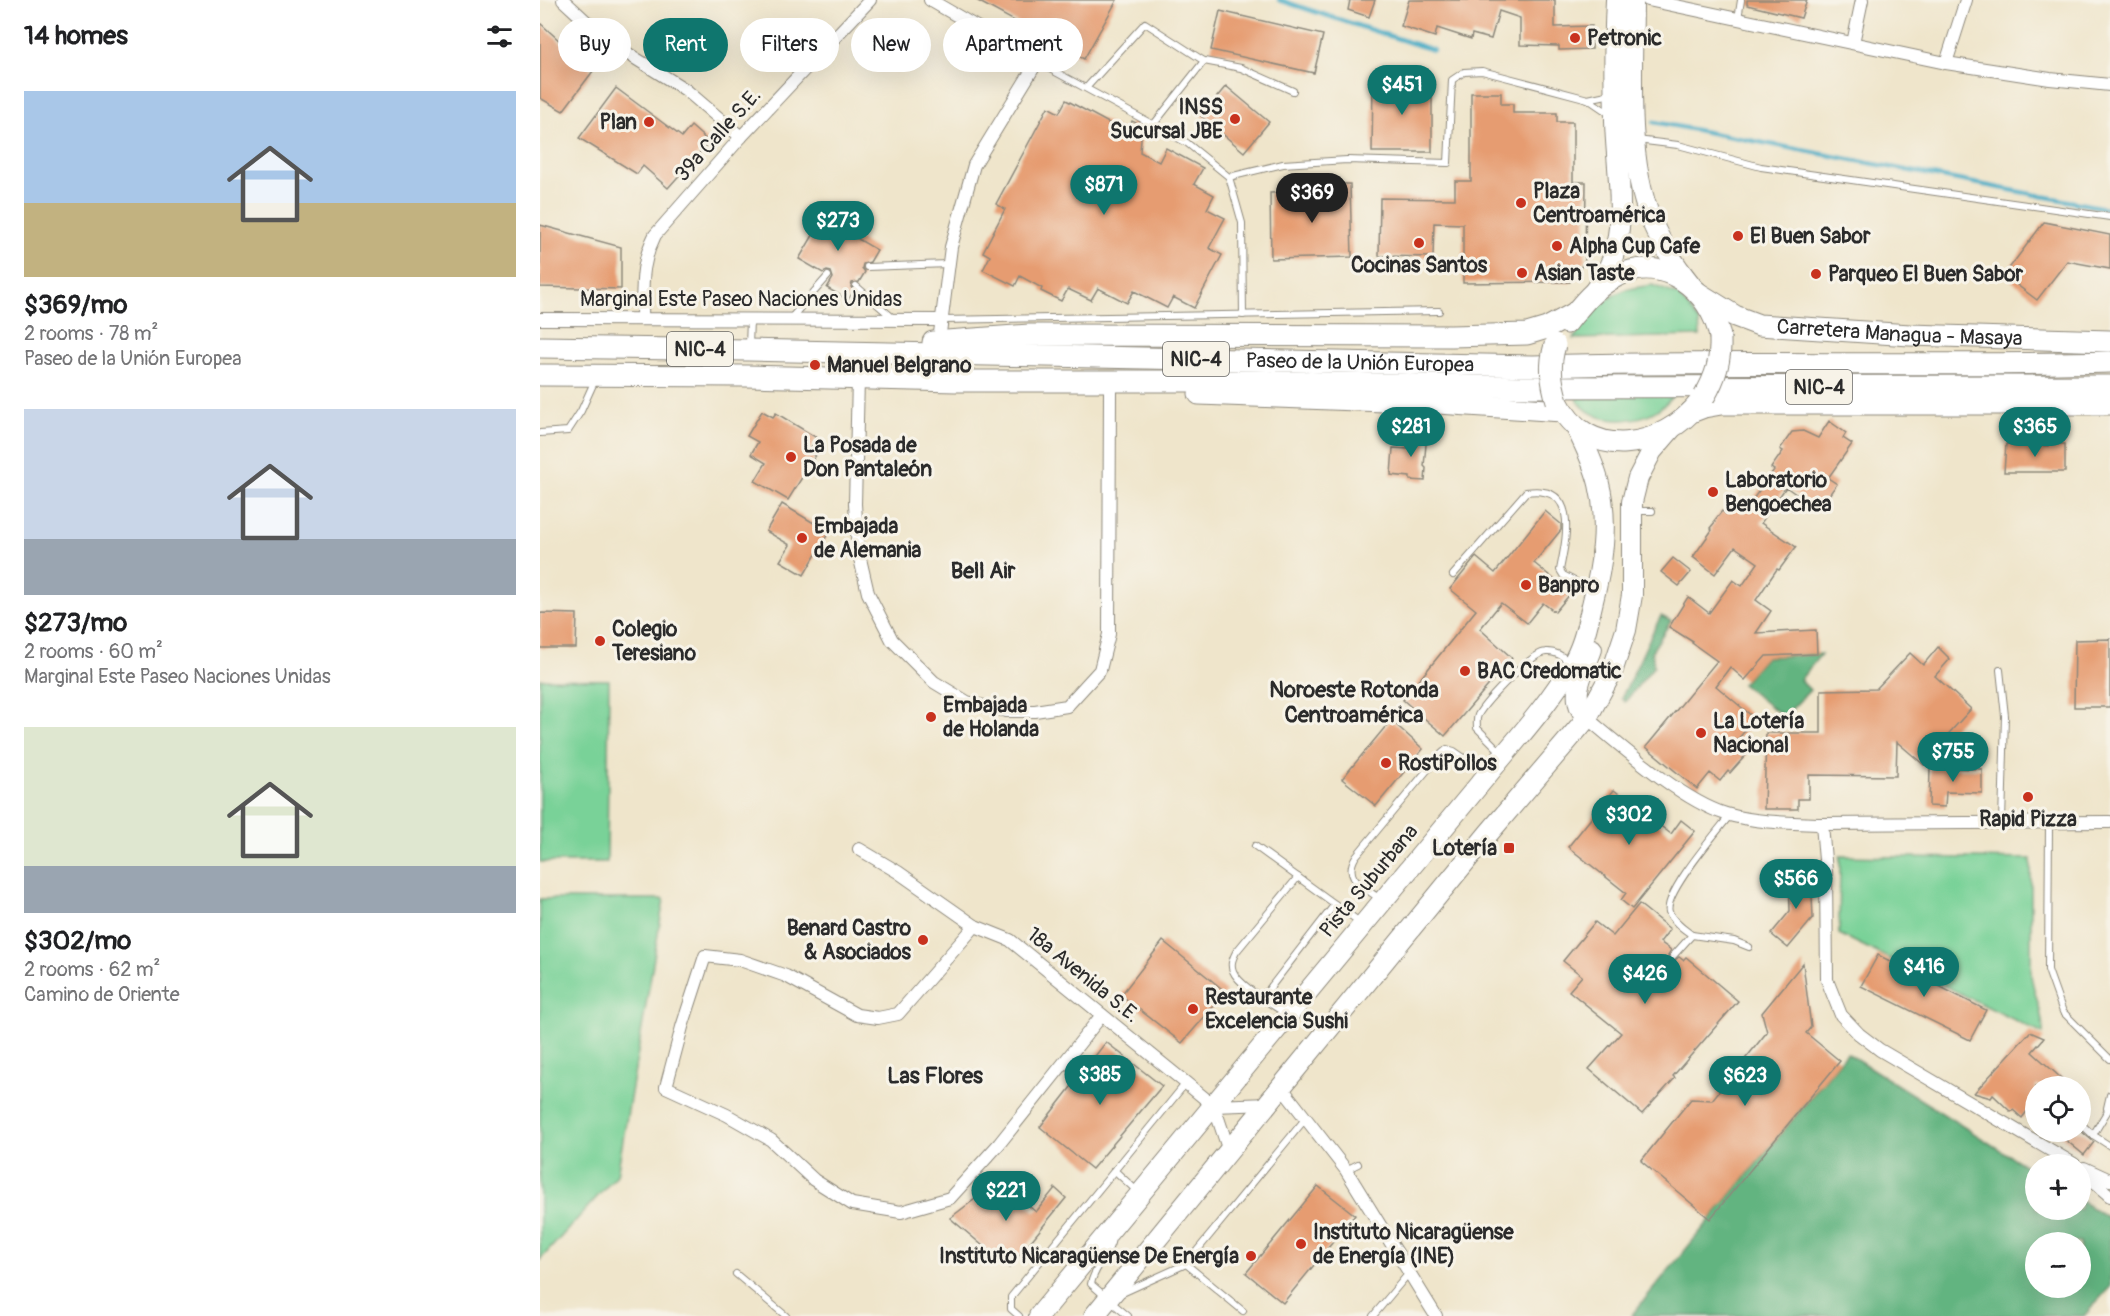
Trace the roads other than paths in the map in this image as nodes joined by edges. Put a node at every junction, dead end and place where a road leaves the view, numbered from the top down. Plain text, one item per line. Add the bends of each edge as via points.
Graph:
1 (563, 0) edge
2 (870, 0) edge
3 (930, 0) edge
4 (1616, 0) edge
5 (1633, 0) edge
6 (1648, 0) edge
7 (1741, 0) edge
8 (1862, 0) edge
9 (1966, 0) edge
10 (961, 18) edge
11 (1738, 19) junction
12 (1853, 43) junction
13 (1204, 61) junction
14 (1946, 63) junction
15 (1031, 72) edge
16 (1057, 72) edge
17 (2110, 85) edge
18 (1087, 87) junction
19 (1616, 90) junction
20 (1293, 91) dead end
21 (1588, 99) junction
22 (1615, 120) junction
23 (1154, 124) junction
24 (741, 137) junction
25 (1635, 139) junction
26 (1229, 177) junction
27 (2110, 217) edge
28 (949, 264) junction
29 (867, 267) dead end
30 (828, 276) dead end
31 (856, 286) dead end
32 (1695, 289) junction
33 (1581, 306) junction
34 (1439, 311) dead end
35 (1243, 315) junction
36 (642, 318) junction
37 (893, 318) junction
38 (540, 319) edge
39 (750, 319) junction
40 (791, 319) junction
41 (942, 320) junction
42 (2110, 341) edge
43 (939, 342) junction
44 (540, 347) edge
45 (748, 350) junction
46 (860, 353) junction
47 (2110, 362) edge
48 (1533, 366) joint
49 (540, 375) edge
50 (597, 375) junction
51 (858, 379) junction
52 (956, 381) junction
53 (2110, 386) edge
54 (1110, 391) junction
55 (2110, 404) edge
56 (1698, 405) junction
57 (1565, 412) junction
58 (1671, 429) junction
59 (540, 433) edge
60 (1603, 561) junction
61 (1454, 575) dead end
62 (1596, 592) junction
63 (1572, 664) junction
64 (2000, 670) dead end
65 (1587, 718) junction
66 (1504, 755) junction
67 (1488, 774) junction
68 (1730, 816) junction
69 (2002, 822) junction
70 (2049, 822) junction
71 (2110, 822) edge
72 (1822, 824) junction
73 (1255, 846) dead end
74 (859, 849) dead end
75 (1298, 877) junction
76 (1383, 901) junction
77 (1335, 904) junction
78 (1364, 925) junction
79 (975, 926) junction
80 (1692, 935) junction
81 (1749, 947) dead end
82 (1673, 956) dead end
83 (1263, 997) junction
84 (1102, 1015) junction
85 (1289, 1016) junction
86 (2110, 1059) edge
87 (1186, 1083) junction
88 (1282, 1088) junction
89 (2110, 1095) edge
90 (1269, 1104) junction
91 (1214, 1106) junction
92 (2108, 1109) edge
93 (1306, 1118) junction
94 (2093, 1135) joint
95 (2110, 1146) edge
96 (1229, 1151) junction
97 (2058, 1154) edge
98 (1114, 1170) junction
99 (2091, 1171) edge
100 (2091, 1178) edge
101 (2110, 1180) edge
102 (1140, 1193) junction
103 (2110, 1196) edge
104 (1115, 1223) junction
105 (1186, 1264) junction
106 (1409, 1272) junction
107 (736, 1274) dead end
108 (1108, 1299) junction
109 (1243, 1311) dead end
110 (786, 1316) edge
111 (1019, 1316) edge
112 (1038, 1316) edge
113 (1094, 1316) edge
114 (1128, 1316) edge
115 (1373, 1316) edge
116 (1436, 1316) edge

1 - 24 street via 606,40 686,90
2 - 24 street, 39a Calle S.E.
3 - 10 street
4 - 19 main road
5 - 25 main road
6 - 11 street
7 - 11 lane
8 - 12 street
9 - 14 street
11 - 12 street
12 - 14 street
13 - 18 lane via 1145,24
13 - 20 lane via 1241,68
13 - 23 lane
14 - 17 street
15 - 28 street via 974,165
16 - 18 lane
18 - 23 lane
19 - 21 lane
19 - 22 main road
21 - 22 lane
21 - 26 lane via 1482,71 1464,72 1452,80 1449,163 1347,160 1284,164
22 - 33 main road via 1618,239 1607,273
23 - 26 lane via 1187,143
24 - 36 street, 39a Calle S.E. via 655,235 643,266
25 - 27 lane via 1678,145 1761,167
25 - 32 main road via 1639,179 1650,216 1668,253
26 - 35 lane via 1242,223
28 - 29 lane
28 - 41 street
30 - 40 lane
31 - 37 lane
32 - 33 highway via 1673,274 1655,270 1629,272 1610,280
32 - 42 highway, Carretera Managua - Masaya via 1735,316 1759,325 1910,335
32 - 56 highway, bridge via 1711,310 1720,337 1716,375
33 - 43 highway via 1548,328 1527,333 1029,335
33 - 57 highway, bridge via 1564,328 1551,358 1551,376
34 - 35 lane
35 - 41 lane
36 - 38 street, Marginal Este Paseo Naciones Unidas
36 - 39 street, Marginal Este Paseo Naciones Unidas
37 - 40 street, Marginal Este Paseo Naciones Unidas
37 - 41 street, Marginal Este Paseo Naciones Unidas
39 - 40 street, Marginal Este Paseo Naciones Unidas
39 - 45 lane
41 - 43 street
43 - 46 highway
44 - 45 highway, Paseo de la Unión Europea / NIC-4
45 - 46 highway, Paseo de la Unión Europea / NIC-4
46 - 48 highway, Paseo de la Unión Europea / NIC-4
47 - 48 highway, Carretera Managua - Masaya / NIC-4
49 - 50 highway, Paseo de la Unión Europea / NIC-4
50 - 51 highway, Paseo de la Unión Europea / NIC-4
50 - 59 lane via 568,431
51 - 52 highway, Paseo de la Unión Europea / NIC-4
51 - 54 street via 855,504 858,550 868,593 892,640 934,682 967,702 1006,711 1067,706 1100,670 1109,634
52 - 53 highway, Paseo de la Unión Europea / NIC-4 via 1245,381 1529,387
52 - 54 highway, Paseo de la Unión Europea via 1046,392
54 - 57 highway, Paseo de la Unión Europea via 1438,403
55 - 56 highway
56 - 58 highway
57 - 58 highway via 1591,437 1613,444 1642,440
57 - 60 main road, Pista Suburbana via 1595,469 1601,492
58 - 65 main road via 1652,451 1638,478 1633,496 1642,511 1626,630 1612,672
60 - 62 main road, Pista Suburbana
60 - 65 main road via 1598,630 1577,692 1577,704
61 - 62 lane via 1526,492 1539,491 1552,495 1566,512 1568,531 1560,570
62 - 63 main road, Pista Suburbana via 1582,645
63 - 66 main road, Pista Suburbana
63 - 66 lane via 1560,654 1545,652 1532,658 1486,704 1477,717 1478,728
64 - 69 lane via 2005,716
65 - 68 street via 1691,797
65 - 88 main road
66 - 67 main road, Pista Suburbana
67 - 76 main road, Pista Suburbana
67 - 76 lane via 1447,749 1356,856 1350,872
68 - 72 street
68 - 80 lane via 1668,902 1673,919
69 - 70 street
69 - 72 street
70 - 71 street
70 - 86 lane via 2048,970 2063,1012
72 - 97 street via 1827,980 1840,1015 1880,1050
73 - 75 lane
74 - 79 street, 18a Avenida S.E.
75 - 77 lane
75 - 83 lane via 1231,963 1241,982
76 - 78 main road, Pista Suburbana
77 - 78 lane
77 - 83 lane
78 - 85 main road, Pista Suburbana
79 - 84 street, 18a Avenida S.E. via 1010,940
79 - 84 street via 898,1014 878,1018 857,1015 786,976 740,960 705,956 666,1087 771,1140 814,1180 852,1204 901,1212 950,1198
80 - 81 lane
80 - 82 lane
83 - 85 lane
84 - 87 street, 18a Avenida S.E.
85 - 91 main road, Pista Suburbana
87 - 91 street, 18a Avenida S.E.
87 - 98 lane
88 - 90 main road
88 - 93 street
89 - 92 lane
90 - 91 street
90 - 96 main road
91 - 96 street
91 - 102 main road, Pista Suburbana
92 - 94 lane
93 - 105 lane
93 - 106 street via 1352,1167
94 - 95 lane
96 - 108 main road
98 - 102 lane
98 - 111 lane via 1011,1297 1011,1309
99 - 101 street
100 - 103 street
102 - 104 main road, Pista Suburbana
104 - 108 lane via 1110,1250 1092,1276 1091,1284
104 - 112 main road, Pista Suburbana
105 - 108 lane
105 - 109 lane
106 - 115 lane
106 - 116 street
107 - 110 lane
108 - 113 main road
108 - 114 lane

